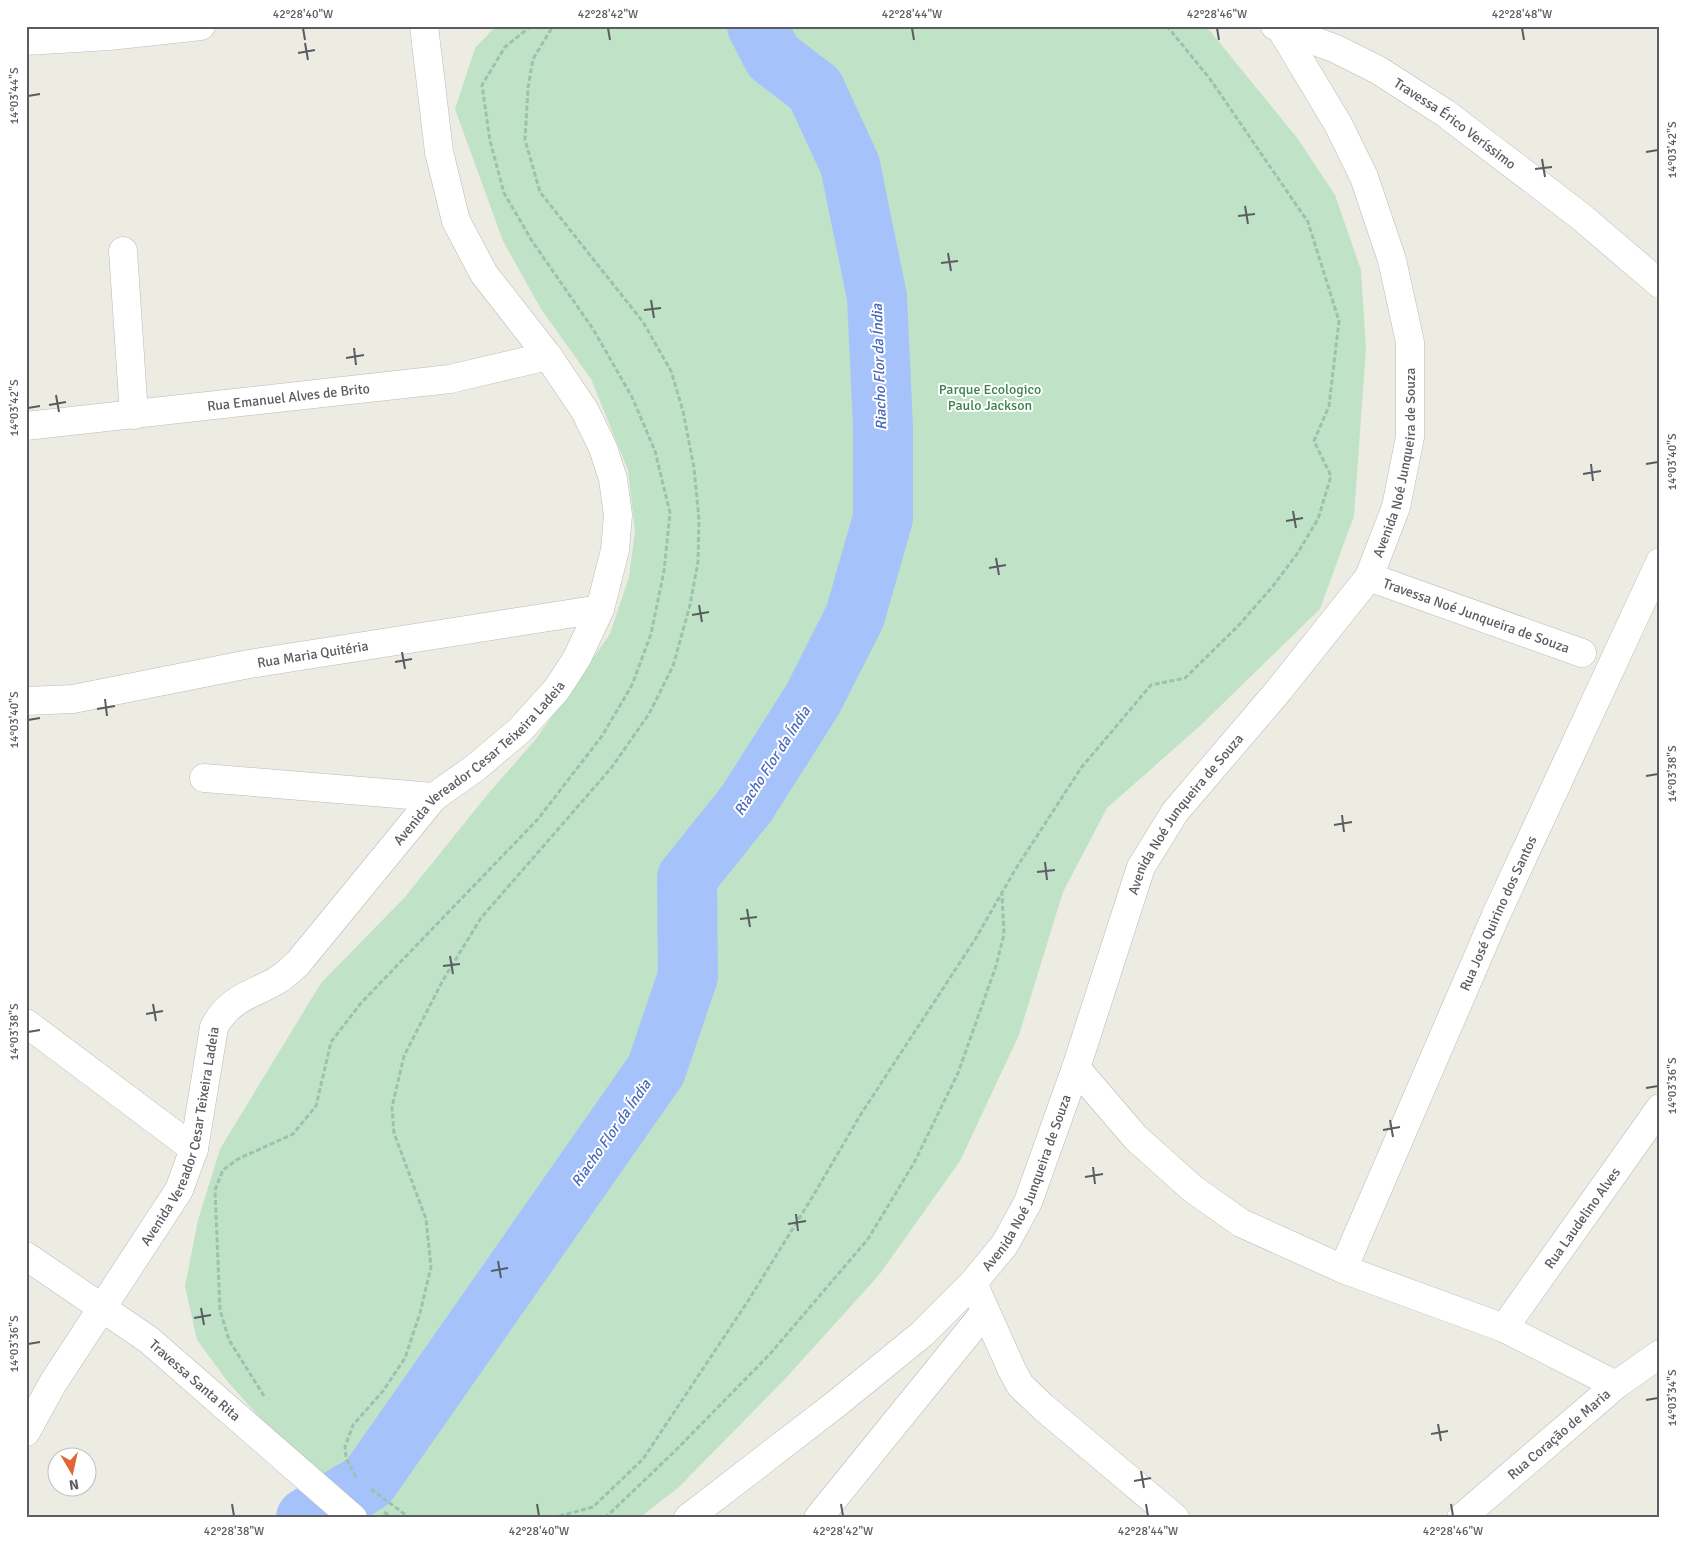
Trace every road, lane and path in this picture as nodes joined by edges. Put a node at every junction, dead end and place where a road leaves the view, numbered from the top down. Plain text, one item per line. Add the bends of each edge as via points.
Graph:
1 (201, 26) edge
2 (424, 26) edge
3 (1167, 26) edge
4 (1278, 28) edge
5 (26, 41) edge
6 (123, 251) dead end
7 (1660, 284) edge
8 (548, 356) junction
9 (134, 415) junction
10 (26, 426) edge
11 (1660, 562) edge
12 (1369, 577) junction
13 (600, 609) junction
14 (1582, 653) dead end
15 (26, 701) edge
16 (204, 778) dead end
17 (434, 797) junction
18 (1002, 892) junction
19 (26, 1023) edge
20 (1076, 1068) junction
21 (1660, 1108) edge
22 (194, 1149) junction
23 (26, 1256) edge
24 (1342, 1269) junction
25 (972, 1283) junction
26 (103, 1307) junction
27 (985, 1312) junction
28 (1504, 1328) junction
29 (1660, 1354) edge
30 (1616, 1385) junction
31 (26, 1432) edge
32 (374, 1491) dead end
33 (353, 1518) edge
34 (410, 1518) edge
35 (552, 1518) edge
36 (605, 1518) edge
37 (688, 1518) edge
38 (818, 1518) edge
39 (1175, 1518) edge
40 (1461, 1518) edge

1 - 5 street
2 - 8 street, Avenida Vereador Cesar Teixeira Ladeia via 438,152 456,221 484,274
3 - 18 path via 1210,79 1308,222 1340,321 1329,406 1314,441 1330,476 1318,519 1273,586 1239,626 1185,678 1152,685 1124,715 1081,768
4 - 7 street, Travessa Érico Veríssimo via 1336,49 1378,70 1445,113 1579,215
4 - 12 street, Avenida Noé Junqueira de Souza via 1338,124 1364,176 1392,260 1410,342 1410,437 1396,507
6 - 9 street
8 - 9 street, Rua Emanuel Alves de Brito via 450,379
8 - 13 street, Avenida Vereador Cesar Teixeira Ladeia via 585,411 603,448 613,479 618,516 615,550
9 - 10 street, Rua Emanuel Alves de Brito
11 - 24 street, Rua José Quirino dos Santos via 1496,915
12 - 14 street, Travessa Noé Junqueira de Souza
12 - 20 street, Avenida Noé Junqueira de Souza via 1279,690 1175,812 1141,868
13 - 15 street, Rua Maria Quitéria via 249,664 73,700
13 - 17 street, Avenida Vereador Cesar Teixeira Ladeia via 577,658 557,689 520,730
16 - 17 street
17 - 22 street, Avenida Vereador Cesar Teixeira Ladeia via 298,963 278,980 234,1002 222,1012 214,1027
18 - 35 path via 976,938 861,1114 748,1301 643,1459 593,1507
18 - 36 path via 1004,934 958,1073 914,1164 868,1239 770,1354 676,1451
19 - 22 street
20 - 24 street via 1136,1138 1193,1189 1241,1223
20 - 25 street, Avenida Noé Junqueira de Souza via 1028,1202 1005,1244
21 - 28 street, Rua Laudelino Alves
22 - 26 street, Avenida Vereador Cesar Teixeira Ladeia via 179,1190
23 - 26 street, Travessa Santa Rita
24 - 28 street
25 - 27 street
25 - 37 street, Avenida Noé Junqueira de Souza via 922,1334
26 - 31 street, Avenida Vereador Cesar Teixeira Ladeia via 53,1383
26 - 33 street, Travessa Santa Rita via 156,1346
27 - 38 street
27 - 39 street via 1020,1385
28 - 30 street
29 - 30 street, Rua Coração de Maria
30 - 40 street, Rua Coração de Maria
32 - 34 path

